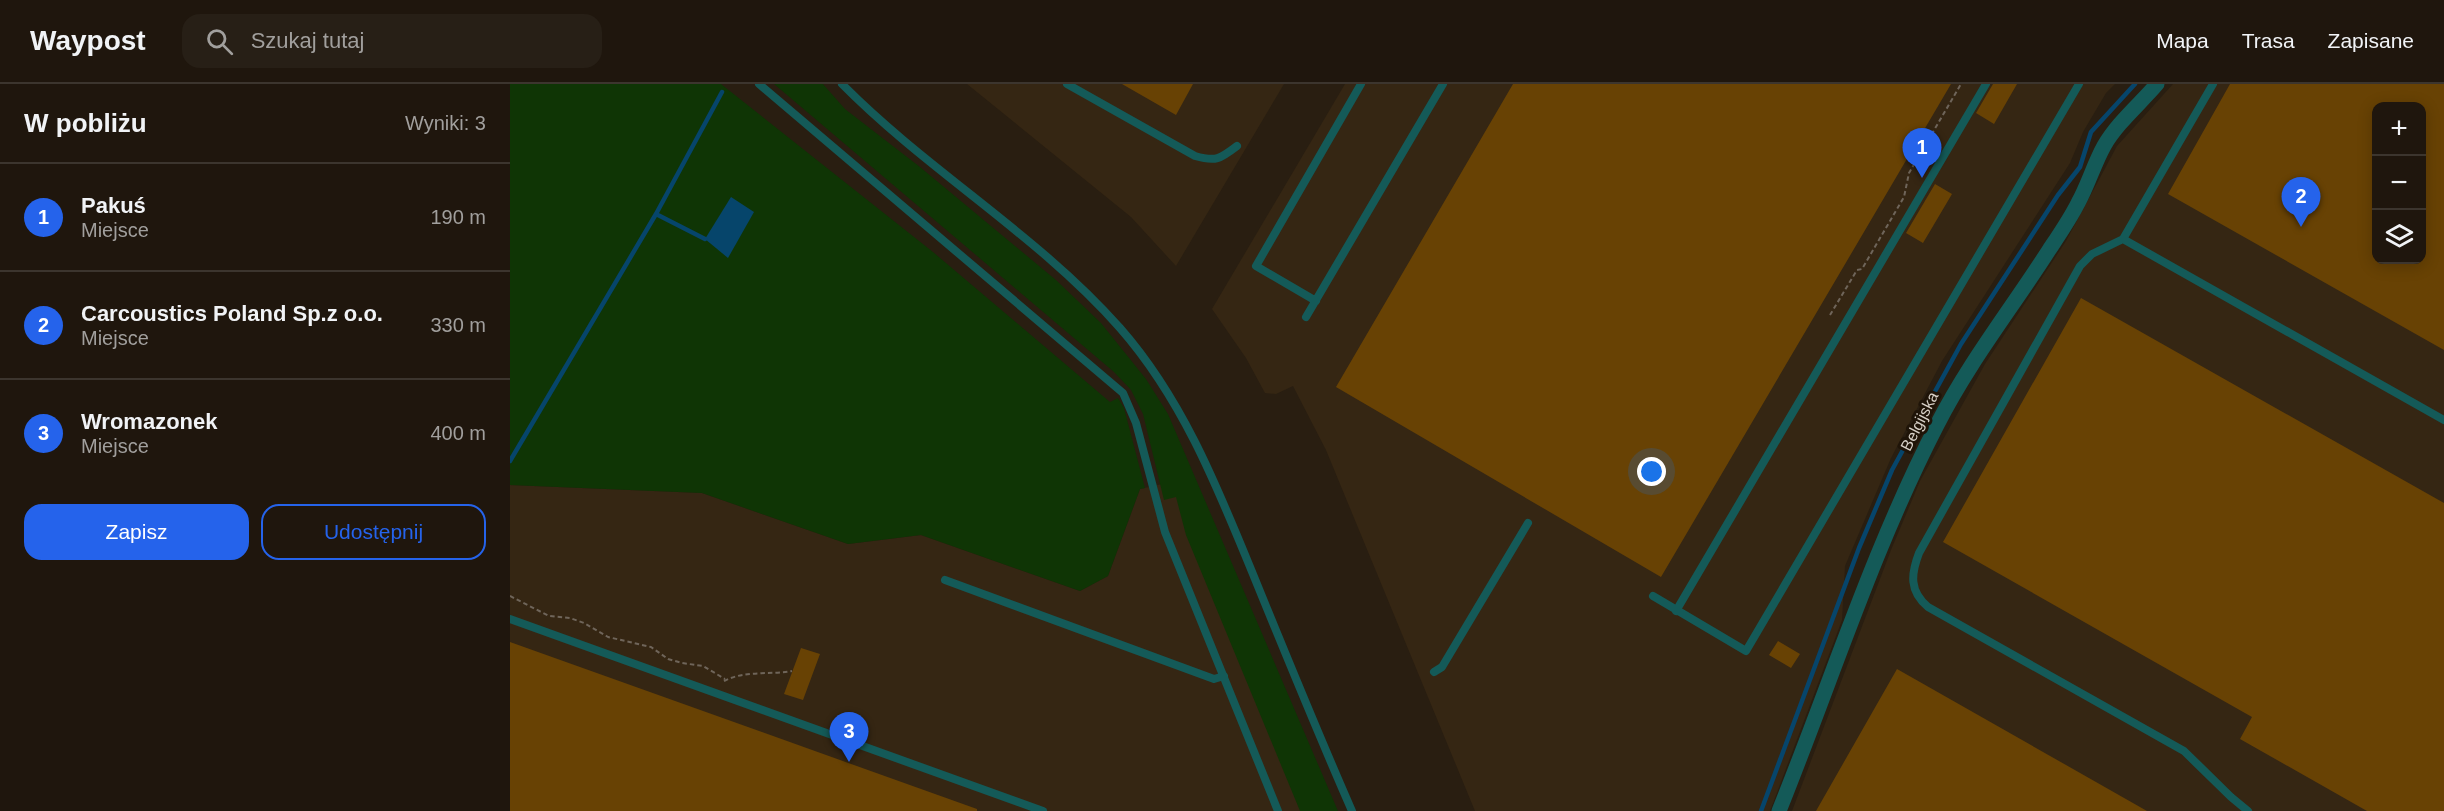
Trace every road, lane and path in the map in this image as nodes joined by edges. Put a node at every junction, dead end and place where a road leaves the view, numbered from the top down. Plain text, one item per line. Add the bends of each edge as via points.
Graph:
1 (759, 84) edge
2 (842, 84) edge
3 (1067, 84) edge
4 (1361, 84) edge
5 (1443, 84) edge
6 (1961, 84) edge
7 (1986, 84) edge
8 (2079, 84) edge
9 (2157, 84) edge
10 (2213, 84) edge
11 (1237, 146) dead end
12 (2123, 239) junction
13 (1316, 302) junction
14 (1830, 315) dead end
15 (1306, 317) dead end
16 (2444, 420) edge
17 (1528, 523) dead end
18 (945, 580) dead end
19 (510, 596) edge
20 (1653, 596) dead end
21 (1676, 611) junction
22 (510, 619) edge
23 (792, 671) dead end
24 (1434, 672) dead end
25 (1224, 676) junction
26 (724, 680) junction
27 (719, 694) junction
28 (1043, 811) edge
29 (1278, 811) edge
30 (1352, 811) edge
31 (1779, 811) edge
32 (2248, 811) edge

1 - 25 lane via 1123,393 1136,423 1165,532
2 - 30 lane via 1073,279 1120,329 1158,378 1206,463
3 - 11 lane via 1195,156 1212,160
4 - 13 lane via 1256,266
5 - 13 lane
6 - 14 path via 1909,173 1904,197
7 - 21 lane
8 - 21 lane via 1746,651
9 - 31 street, Belgijska via 2104,146 2077,205 1991,332 1937,423 1870,572
10 - 12 lane
12 - 16 lane
12 - 32 lane via 2092,254 2080,266 1919,553 1912,581 1919,599 1928,607 2184,751
13 - 15 lane
17 - 24 lane via 1442,667
18 - 25 lane via 1214,679
19 - 26 path via 549,616 570,618 608,637 651,647 668,659 703,666
20 - 21 lane
22 - 27 lane
23 - 26 path via 776,675 753,673
25 - 29 lane
26 - 27 path
27 - 28 lane

